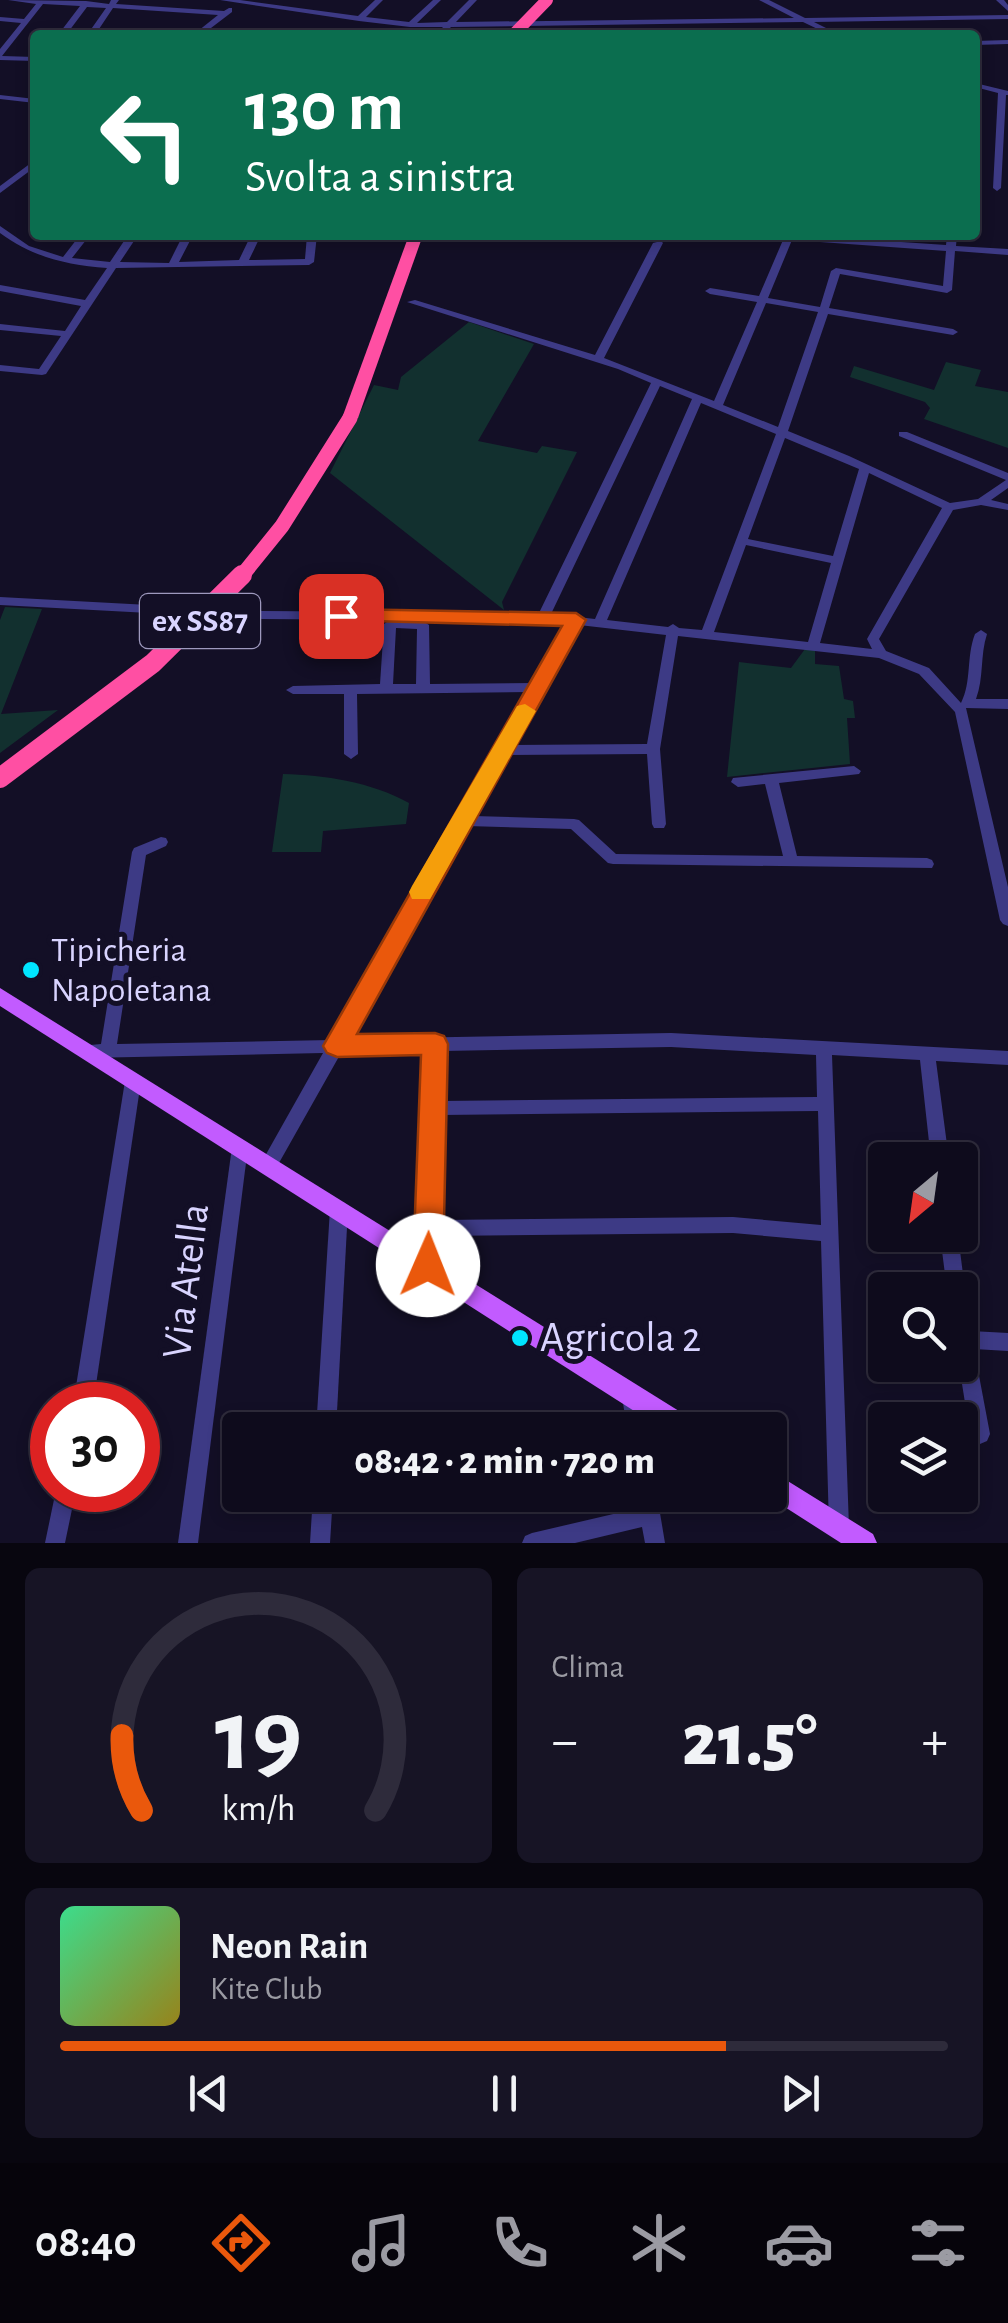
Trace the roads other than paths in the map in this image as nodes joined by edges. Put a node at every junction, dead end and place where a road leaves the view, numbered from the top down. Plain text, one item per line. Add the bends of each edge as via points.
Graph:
1 (12, 0) edge
2 (224, 0) edge
3 (333, 0) edge
4 (379, 0) edge
5 (437, 0) edge
6 (474, 0) edge
7 (546, 0) edge
8 (763, 0) edge
9 (1000, 0) edge
10 (42, 1) edge
11 (114, 1) edge
12 (240, 1) edge
13 (86, 2) edge
14 (1008, 9) edge
15 (318, 12) junction
16 (224, 13) junction
17 (1008, 17) edge
18 (358, 19) junction
19 (802, 19) junction
20 (0, 20) edge
21 (26, 21) junction
22 (658, 22) junction
23 (405, 25) junction
24 (449, 25) junction
25 (66, 30) edge
26 (95, 30) edge
27 (203, 30) edge
28 (396, 30) edge
29 (444, 30) edge
30 (518, 30) edge
31 (659, 30) edge
32 (825, 30) edge
33 (0, 38) edge
34 (13, 38) junction
35 (1008, 42) edge
36 (980, 43) edge
37 (1, 57) edge
38 (30, 59) edge
39 (980, 87) edge
40 (1005, 93) edge
41 (0, 98) edge
42 (30, 101) edge
43 (30, 167) edge
44 (998, 188) dead end
45 (0, 190) edge
46 (0, 229) edge
47 (30, 237) edge
48 (81, 240) edge
49 (130, 240) edge
50 (185, 240) edge
51 (254, 240) edge
52 (311, 240) edge
53 (414, 240) edge
54 (788, 240) edge
55 (840, 240) edge
56 (952, 240) edge
57 (658, 243) dead end
58 (18, 245) junction
59 (952, 249) junction
60 (1008, 252) edge
61 (67, 258) junction
62 (243, 262) junction
63 (172, 265) junction
64 (114, 267) junction
65 (0, 288) edge
66 (710, 291) dead end
67 (762, 300) junction
68 (412, 302) dead end
69 (89, 304) junction
70 (825, 310) junction
71 (0, 327) edge
72 (953, 332) dead end
73 (69, 334) junction
74 (598, 360) junction
75 (0, 368) edge
76 (657, 381) junction
77 (698, 397) junction
78 (718, 405) junction
79 (782, 432) junction
80 (903, 434) dead end
81 (866, 467) junction
82 (1008, 480) edge
83 (980, 502) junction
84 (949, 507) junction
85 (1008, 507) edge
86 (742, 541) junction
87 (836, 560) junction
88 (0, 601) edge
89 (544, 617) junction
90 (576, 620) junction
91 (600, 622) junction
92 (673, 628) junction
93 (708, 632) junction
94 (981, 634) dead end
95 (812, 645) junction
96 (881, 654) junction
97 (540, 687) junction
98 (386, 688) junction
99 (423, 688) junction
100 (350, 689) junction
101 (293, 690) dead end
102 (1008, 704) edge
103 (962, 705) junction
104 (652, 749) junction
105 (502, 750) junction
106 (351, 754) dead end
107 (854, 771) dead end
108 (0, 778) edge
109 (771, 779) junction
110 (738, 782) dead end
111 (461, 822) junction
112 (658, 824) dead end
113 (162, 842) dead end
114 (791, 860) junction
115 (928, 864) dead end
116 (1008, 920) edge
117 (0, 996) edge
118 (435, 1044) junction
119 (337, 1046) junction
120 (824, 1049) junction
121 (97, 1051) junction
122 (927, 1055) junction
123 (1008, 1058) edge
124 (132, 1081) junction
125 (826, 1104) junction
126 (434, 1108) junction
127 (938, 1142) edge
128 (240, 1147) junction
129 (269, 1166) junction
130 (339, 1209) junction
131 (429, 1228) junction
132 (830, 1234) junction
133 (428, 1265) junction
134 (978, 1336) edge
135 (1008, 1342) edge
136 (87, 1382) edge
137 (970, 1382) edge
138 (632, 1395) junction
139 (327, 1412) edge
140 (634, 1412) edge
141 (658, 1412) edge
142 (980, 1434) dead end
143 (787, 1494) edge
144 (61, 1512) edge
145 (321, 1512) edge
146 (627, 1512) edge
147 (650, 1512) edge
148 (839, 1527) junction
149 (55, 1543) edge
150 (188, 1543) edge
151 (320, 1543) edge
152 (532, 1543) edge
153 (655, 1543) edge
154 (864, 1543) edge

1 - 10 street
2 - 12 street
3 - 15 street
4 - 18 street
5 - 23 street
6 - 24 street
7 - 30 highway, bridge
8 - 19 street
9 - 14 street
10 - 13 street
10 - 21 street
11 - 13 street
11 - 16 street
11 - 26 street
12 - 15 street
12 - 16 street
13 - 25 street
15 - 18 street
16 - 27 street
17 - 19 street
18 - 23 street
19 - 22 street
19 - 32 street
20 - 21 street
21 - 34 street
22 - 24 street
22 - 31 street
23 - 24 street
23 - 28 street
24 - 29 street
33 - 34 street
34 - 37 street
35 - 36 street
37 - 38 street
39 - 40 street
40 - 44 street
41 - 42 street
43 - 45 street
46 - 58 street
47 - 58 street
48 - 61 street
49 - 64 street
50 - 63 street
51 - 62 street
52 - 62 street via 309,262
53 - 108 highway, ex SS87, bridge via 350,418 301,506 222,600 139,677
54 - 67 street
55 - 59 street
56 - 59 street
57 - 74 street
58 - 61 street
59 - 60 street
59 - 70 street via 947,290 836,271
61 - 64 street
62 - 63 street
63 - 64 street
64 - 69 street
65 - 69 street
66 - 67 street
67 - 70 street
67 - 78 street
68 - 74 street
69 - 73 street
70 - 72 street
70 - 79 street
71 - 73 street
73 - 75 street via 42,372
74 - 76 street
76 - 77 street
76 - 89 street
77 - 78 street
77 - 91 street
78 - 79 street
79 - 81 street
79 - 86 street
80 - 82 street
81 - 84 street
81 - 87 street
82 - 83 street
83 - 84 street
83 - 85 street
84 - 96 street via 884,614 873,639
86 - 87 street
86 - 93 street
87 - 95 street
88 - 89 street via 263,615
89 - 90 street
90 - 91 street
90 - 97 street
91 - 92 street
92 - 93 street
92 - 104 street
93 - 95 street
94 - 103 street via 972,660 974,695
95 - 96 street
96 - 103 street via 924,671
97 - 99 street
97 - 105 street
98 - 99 street
98 - 99 street via 390,624 424,625
98 - 100 street
100 - 101 street
100 - 106 street
102 - 103 street
103 - 116 street
104 - 105 street
104 - 112 street
105 - 111 street
107 - 109 street
109 - 110 street
109 - 114 street
111 - 114 street via 574,824 613,859
111 - 119 street
113 - 121 street via 139,852
114 - 115 street
117 - 121 main road
118 - 119 street
118 - 120 street via 671,1040
118 - 126 street
119 - 121 street
119 - 129 street
120 - 122 street
120 - 125 street
121 - 124 main road
122 - 123 street
122 - 127 street
124 - 128 main road
124 - 136 street
125 - 126 street
125 - 132 street
126 - 131 street
128 - 129 main road
128 - 150 street, Via Atella
129 - 130 main road
130 - 133 main road
130 - 139 street
131 - 132 street via 734,1225
131 - 133 street
132 - 148 street
133 - 138 main road
134 - 135 street
137 - 142 street
138 - 140 street
138 - 141 main road
143 - 148 main road
144 - 149 street
145 - 151 street
146 - 152 street
147 - 153 street
148 - 154 main road

